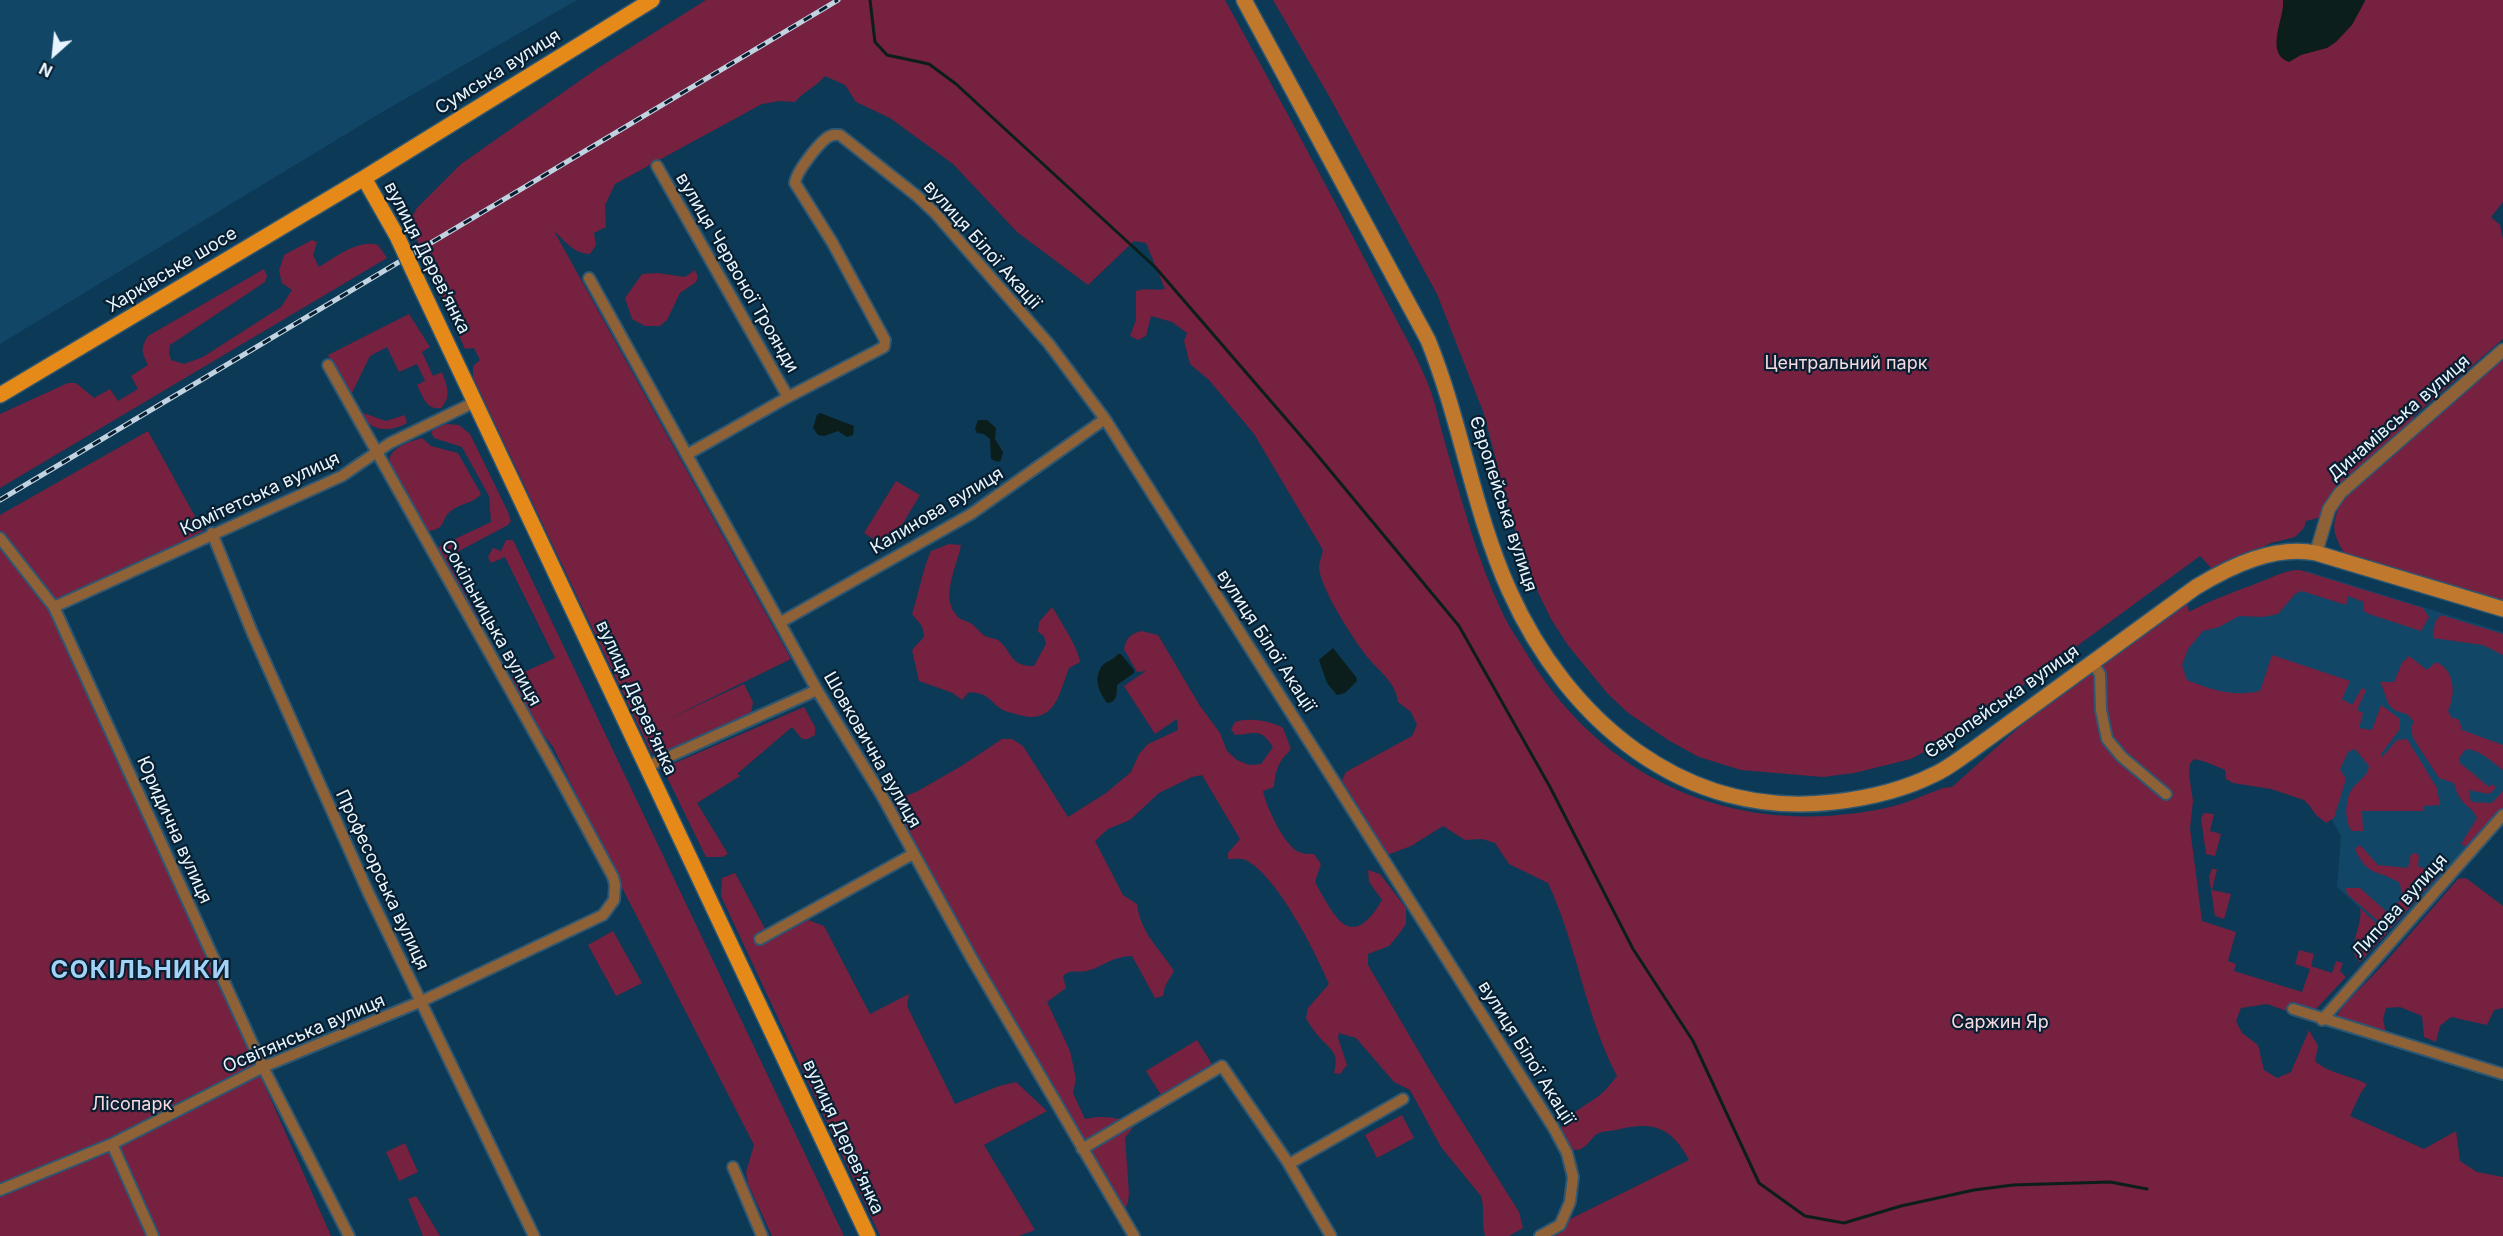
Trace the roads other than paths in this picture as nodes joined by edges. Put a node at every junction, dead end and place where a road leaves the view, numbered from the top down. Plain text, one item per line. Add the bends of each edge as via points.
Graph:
1 (652, 0) edge
2 (1244, 0) edge
3 (657, 166) dead end
4 (364, 178) junction
5 (589, 278) dead end
6 (2503, 350) edge
7 (328, 365) dead end
8 (0, 395) edge
9 (788, 397) junction
10 (476, 402) junction
11 (1105, 419) junction
12 (377, 450) junction
13 (688, 454) junction
14 (212, 533) junction
15 (0, 538) edge
16 (2316, 553) junction
17 (54, 607) junction
18 (2503, 609) edge
19 (781, 622) junction
20 (2092, 662) junction
21 (817, 690) junction
22 (646, 767) junction
23 (2166, 794) dead end
24 (2503, 815) edge
25 (913, 854) junction
26 (614, 900) joint
27 (760, 939) dead end
28 (422, 1001) junction
29 (2293, 1010) dead end
30 (2322, 1020) junction
31 (263, 1067) junction
32 (2503, 1074) edge
33 (1403, 1099) dead end
34 (112, 1143) junction
35 (1082, 1149) junction
36 (1288, 1164) junction
37 (733, 1167) dead end
38 (0, 1190) edge
39 (153, 1236) edge
40 (349, 1236) edge
41 (534, 1236) edge
42 (762, 1236) edge
43 (868, 1236) edge
44 (1134, 1236) edge
45 (1331, 1236) edge
46 (1540, 1236) edge

1 - 4 main road, Сумська вулиця
2 - 20 main road, Європейська вулиця via 1428,340 1497,558 1516,605 1569,689 1622,742 1684,779 1720,793 1789,804 1873,798 1935,775
3 - 9 street, вулиця Червоної Троянди
4 - 8 main road, Харківське шосе
4 - 10 main road, вулиця Дерев’янка, bridge via 397,236
5 - 13 street, Шовковична вулиця
6 - 16 street, Динамівська вулиця via 2340,493 2329,509
7 - 12 street, Сокільницька вулиця
9 - 11 street, вулиця Білої Акації via 884,347 885,340 832,242 795,183 800,170 829,137 836,135 844,137 935,213 1049,344
9 - 13 street
10 - 12 street, Комітетська вулиця
10 - 22 main road, вулиця Дерев’янка
11 - 19 street, Калинова вулиця via 971,514
11 - 46 street, вулиця Білої Акації via 1553,1126 1567,1153 1573,1177 1570,1202 1560,1225
12 - 14 street, Комітетська вулиця via 342,476
12 - 26 street, Сокільницька вулиця via 613,877
13 - 19 street, Шовковична вулиця
14 - 17 street, Комітетська вулиця
14 - 28 street, Професорська вулиця via 306,754
15 - 17 street, Юридична вулиця
16 - 18 main road, Європейська вулиця
16 - 20 main road, Європейська вулиця via 2284,552 2222,572 2186,593
17 - 31 street, Юридична вулиця
19 - 21 street, Шовковична вулиця
20 - 23 street via 2100,674 2107,739
21 - 22 street
21 - 25 street, Шовковична вулиця
22 - 43 main road, вулиця Дерев’янка
24 - 30 street, Липова вулиця
25 - 27 street
25 - 35 street, Шовковична вулиця
26 - 28 street, Освітянська вулиця via 603,915
28 - 31 street, Освітянська вулиця
28 - 41 street, Професорська вулиця
29 - 30 street
30 - 32 street
31 - 34 street, Освітянська вулиця
31 - 40 street, Юридична вулиця
33 - 36 street
34 - 38 street, Освітянська вулиця
34 - 39 street
35 - 36 street via 1222,1066
35 - 44 street, Шовковична вулиця
36 - 45 street
37 - 42 street

